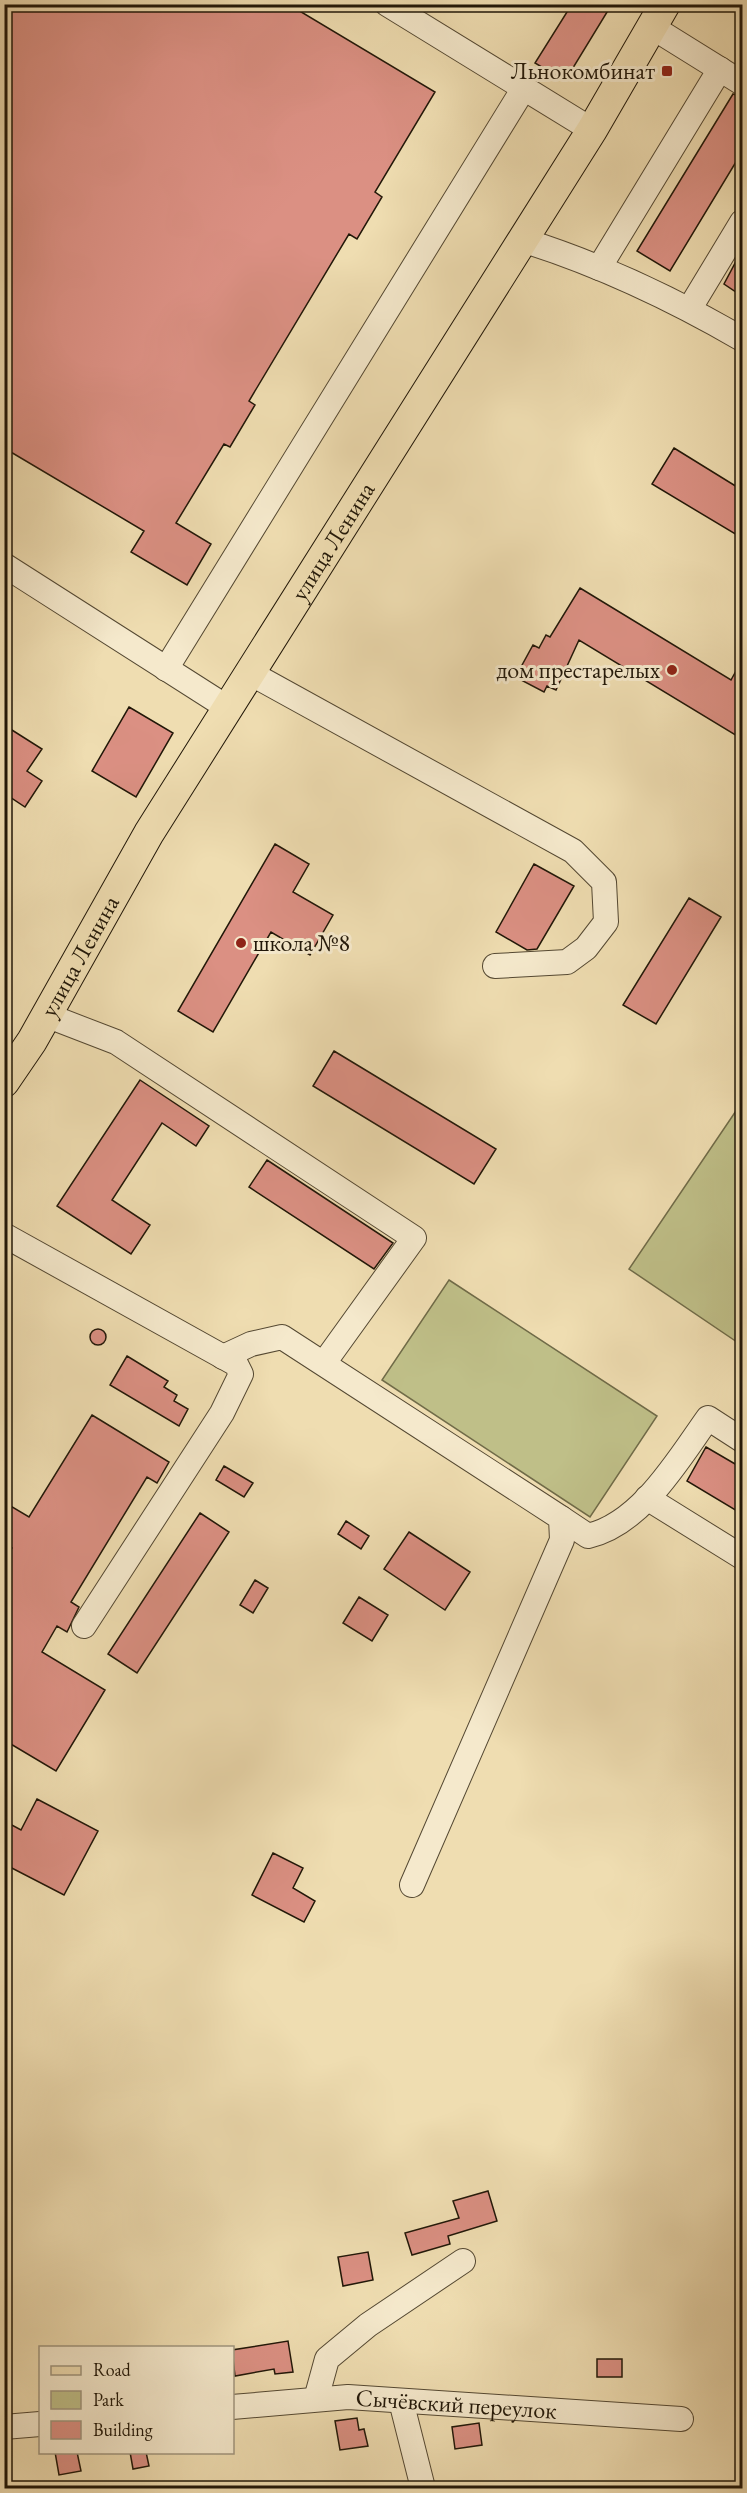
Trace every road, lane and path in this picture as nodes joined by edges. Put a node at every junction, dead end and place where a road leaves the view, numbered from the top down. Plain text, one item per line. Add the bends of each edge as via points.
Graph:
1 (387, 4) edge
2 (659, 16) edge
3 (720, 69) junction
4 (742, 83) edge
5 (524, 88) junction
6 (592, 130) junction
7 (742, 222) edge
8 (522, 240) junction
9 (599, 268) junction
10 (690, 308) junction
11 (742, 339) edge
12 (4, 566) edge
13 (166, 669) junction
14 (250, 673) junction
15 (228, 708) junction
16 (495, 966) dead end
17 (46, 1015) junction
18 (4, 1082) edge
19 (4, 1235) edge
20 (223, 1357) junction
21 (324, 1363) junction
22 (742, 1440) edge
23 (647, 1498) junction
24 (561, 1518) junction
25 (742, 1557) edge
26 (84, 1626) dead end
27 (412, 1885) dead end
28 (463, 2261) dead end
29 (316, 2399) junction
30 (401, 2401) junction
31 (234, 2407) edge
32 (681, 2419) dead end
33 (39, 2424) edge
34 (4, 2427) edge
35 (423, 2488) edge

1 - 5 street
2 - 3 street
2 - 6 main road, улица Ленина
3 - 4 street
3 - 9 street
5 - 6 street
5 - 13 street
6 - 8 main road, улица Ленина
7 - 10 street
8 - 9 street
8 - 14 main road, улица Ленина
9 - 10 street
10 - 11 street
12 - 13 street
13 - 15 street
14 - 15 main road, улица Ленина
14 - 16 street via 573,851 604,882 606,922 586,948 567,962
15 - 17 main road, улица Ленина via 149,833
17 - 18 main road, улица Ленина
17 - 21 street via 116,1042 414,1238
19 - 20 street
20 - 21 street via 251,1344 282,1337
20 - 26 street via 236,1364 242,1374 222,1413
21 - 24 street
22 - 23 street via 708,1418 657,1490
23 - 24 street via 605,1532 588,1536
23 - 25 street
24 - 27 street via 562,1540
28 - 29 street via 368,2325 327,2359
29 - 30 street, Сычёвский переулок
29 - 31 street, Сычёвский переулок
30 - 32 street, Сычёвский переулок
30 - 35 street
33 - 34 street

